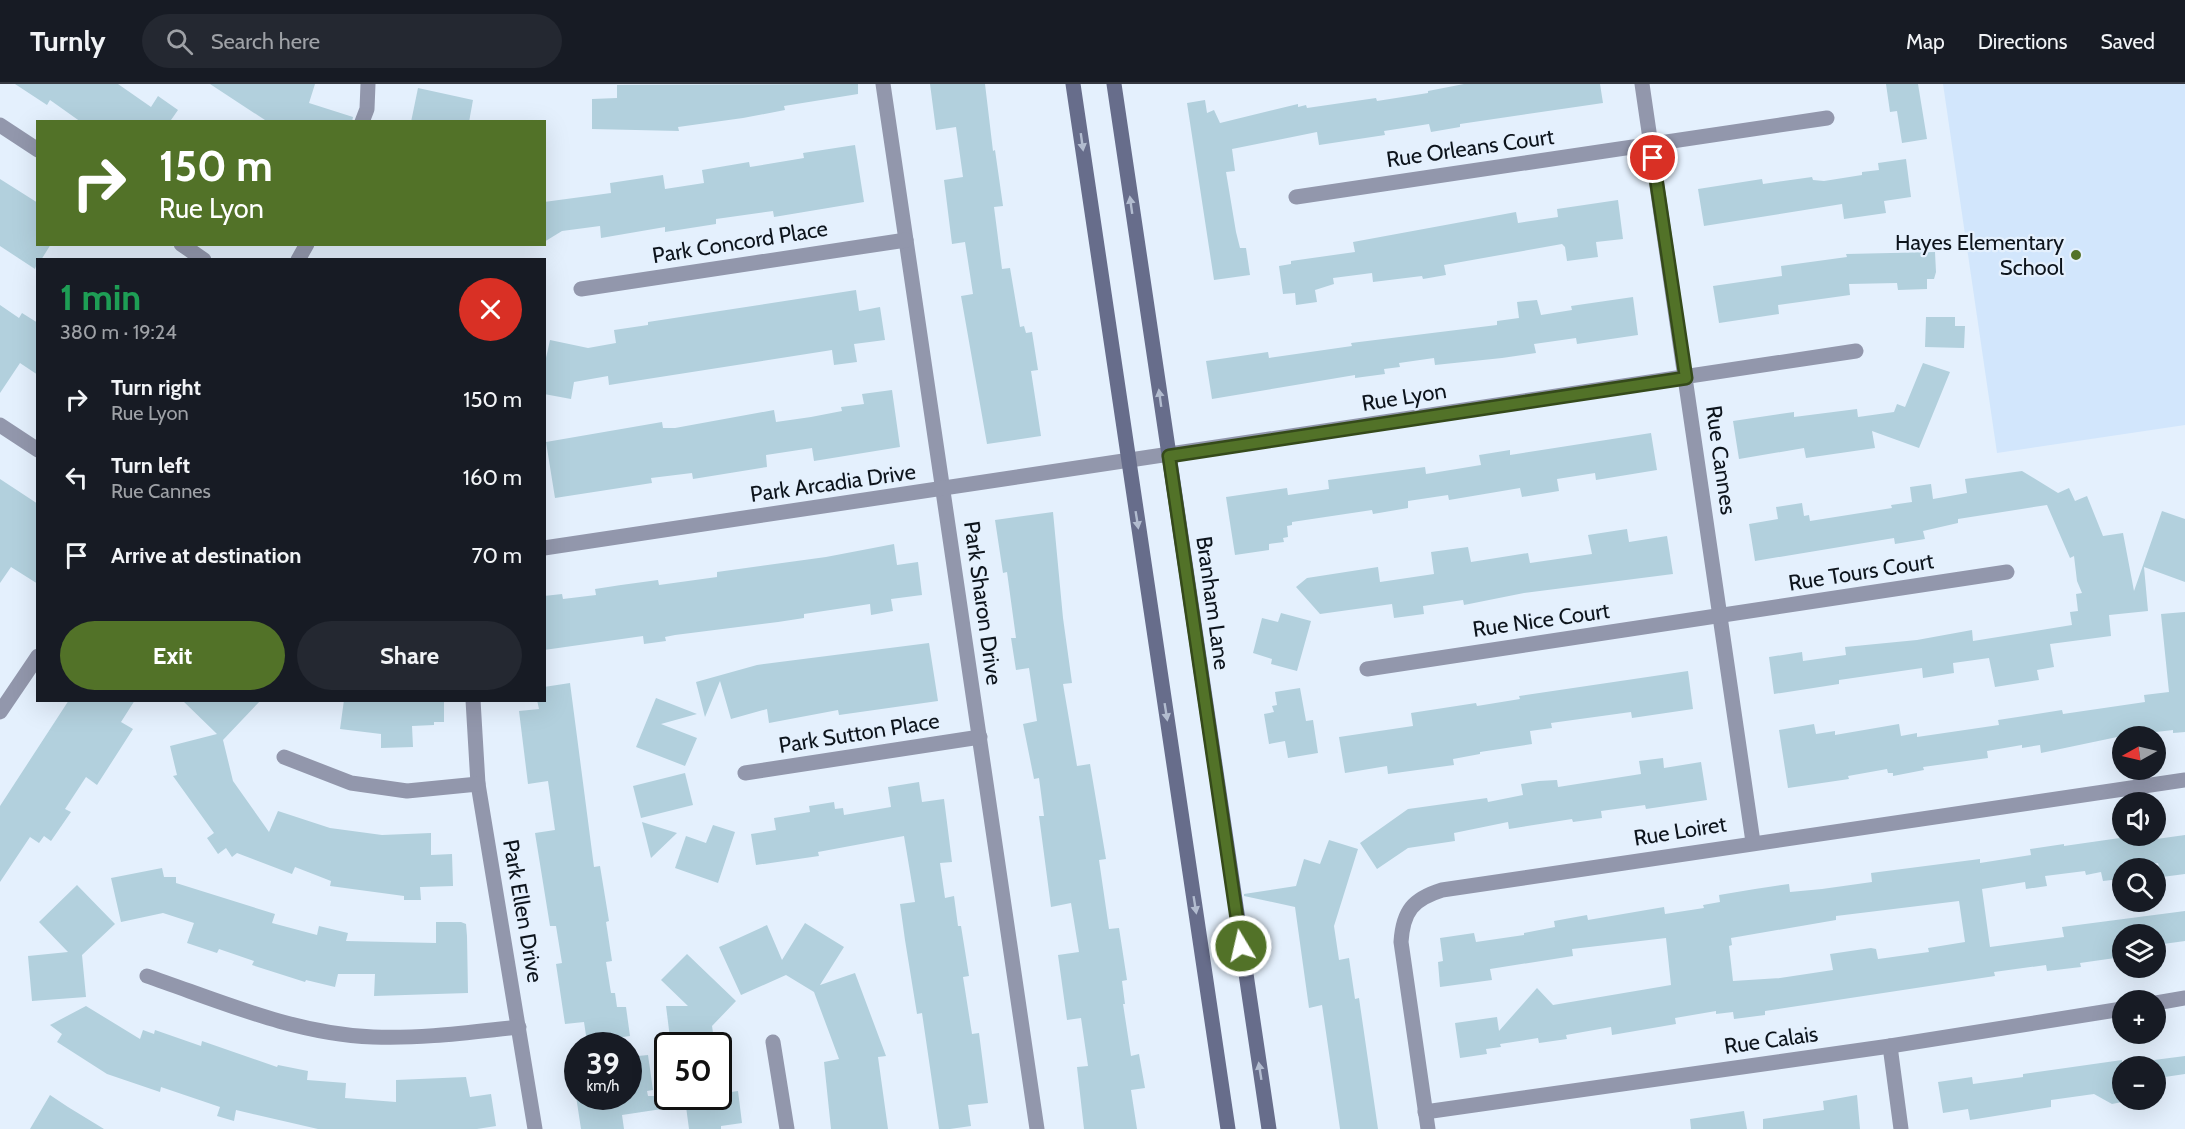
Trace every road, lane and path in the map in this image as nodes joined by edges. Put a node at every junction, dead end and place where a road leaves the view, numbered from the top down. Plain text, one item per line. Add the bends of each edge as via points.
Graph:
1 (368, 84) edge
2 (883, 84) edge
3 (1073, 84) edge
4 (1114, 84) edge
5 (1642, 84) edge
6 (1827, 118) dead end
7 (363, 120) edge
8 (0, 125) edge
9 (1651, 145) junction
10 (36, 149) edge
11 (1296, 197) dead end
12 (906, 240) junction
13 (184, 246) edge
14 (201, 258) edge
15 (581, 288) dead end
16 (1856, 351) dead end
17 (1686, 378) junction
18 (0, 425) edge
19 (36, 449) edge
20 (1169, 456) junction
21 (1128, 462) junction
22 (944, 489) junction
23 (546, 548) edge
24 (2007, 573) dead end
25 (1721, 616) junction
26 (36, 659) edge
27 (1367, 669) dead end
28 (473, 702) edge
29 (0, 712) edge
30 (980, 737) junction
31 (284, 757) dead end
32 (744, 773) dead end
33 (2185, 780) edge
34 (478, 784) junction
35 (1753, 843) junction
36 (147, 976) dead end
37 (2185, 998) edge
38 (2166, 1001) edge
39 (2112, 1011) edge
40 (519, 1027) junction
41 (773, 1042) dead end
42 (1890, 1046) junction
43 (1425, 1112) junction
44 (535, 1129) edge
45 (787, 1129) edge
46 (1037, 1129) edge
47 (1228, 1129) edge
48 (1269, 1129) edge
49 (1428, 1129) edge
50 (1901, 1129) edge

1 - 7 street
2 - 12 street, Park Sharon Drive
3 -> 21 main road
20 -> 4 main road, Branham Lane
5 - 9 street, Rue Cannes
6 - 9 street, Rue Orleans Court
8 - 10 street
9 - 11 street, Rue Orleans Court
9 - 17 street, Rue Cannes
12 - 15 street, Park Concord Place
12 - 22 street, Park Sharon Drive
13 - 14 street
16 - 17 street, Rue Lyon
17 - 20 street, Rue Lyon
17 - 25 street, Rue Cannes
18 - 19 street
20 - 21 street, Rue Lyon
48 -> 20 main road, Branham Lane
21 - 22 street, Park Arcadia Drive
21 -> 47 main road
22 - 23 street, Park Arcadia Drive
22 - 30 street, Park Sharon Drive
24 - 25 street, Rue Tours Court
25 - 27 street, Rue Nice Court
25 - 35 street, Rue Cannes
26 - 29 street
28 - 34 street, Park Ellen Drive
30 - 32 street, Park Sutton Place
30 - 46 street, Park Sharon Drive
31 - 34 street via 351,783 396,790
33 - 35 street, Rue Loiret
34 - 40 street, Park Ellen Drive
35 - 43 street, Rue Loiret via 1442,890 1425,895 1410,907 1402,924 1401,942
36 - 40 street via 272,1019 319,1030 371,1037 421,1037
37 - 38 street
39 - 42 street, Rue Calais
40 - 44 street, Park Ellen Drive
41 - 45 street
42 - 43 street, Rue Calais
42 - 50 street
43 - 49 street, Rue Loiret

